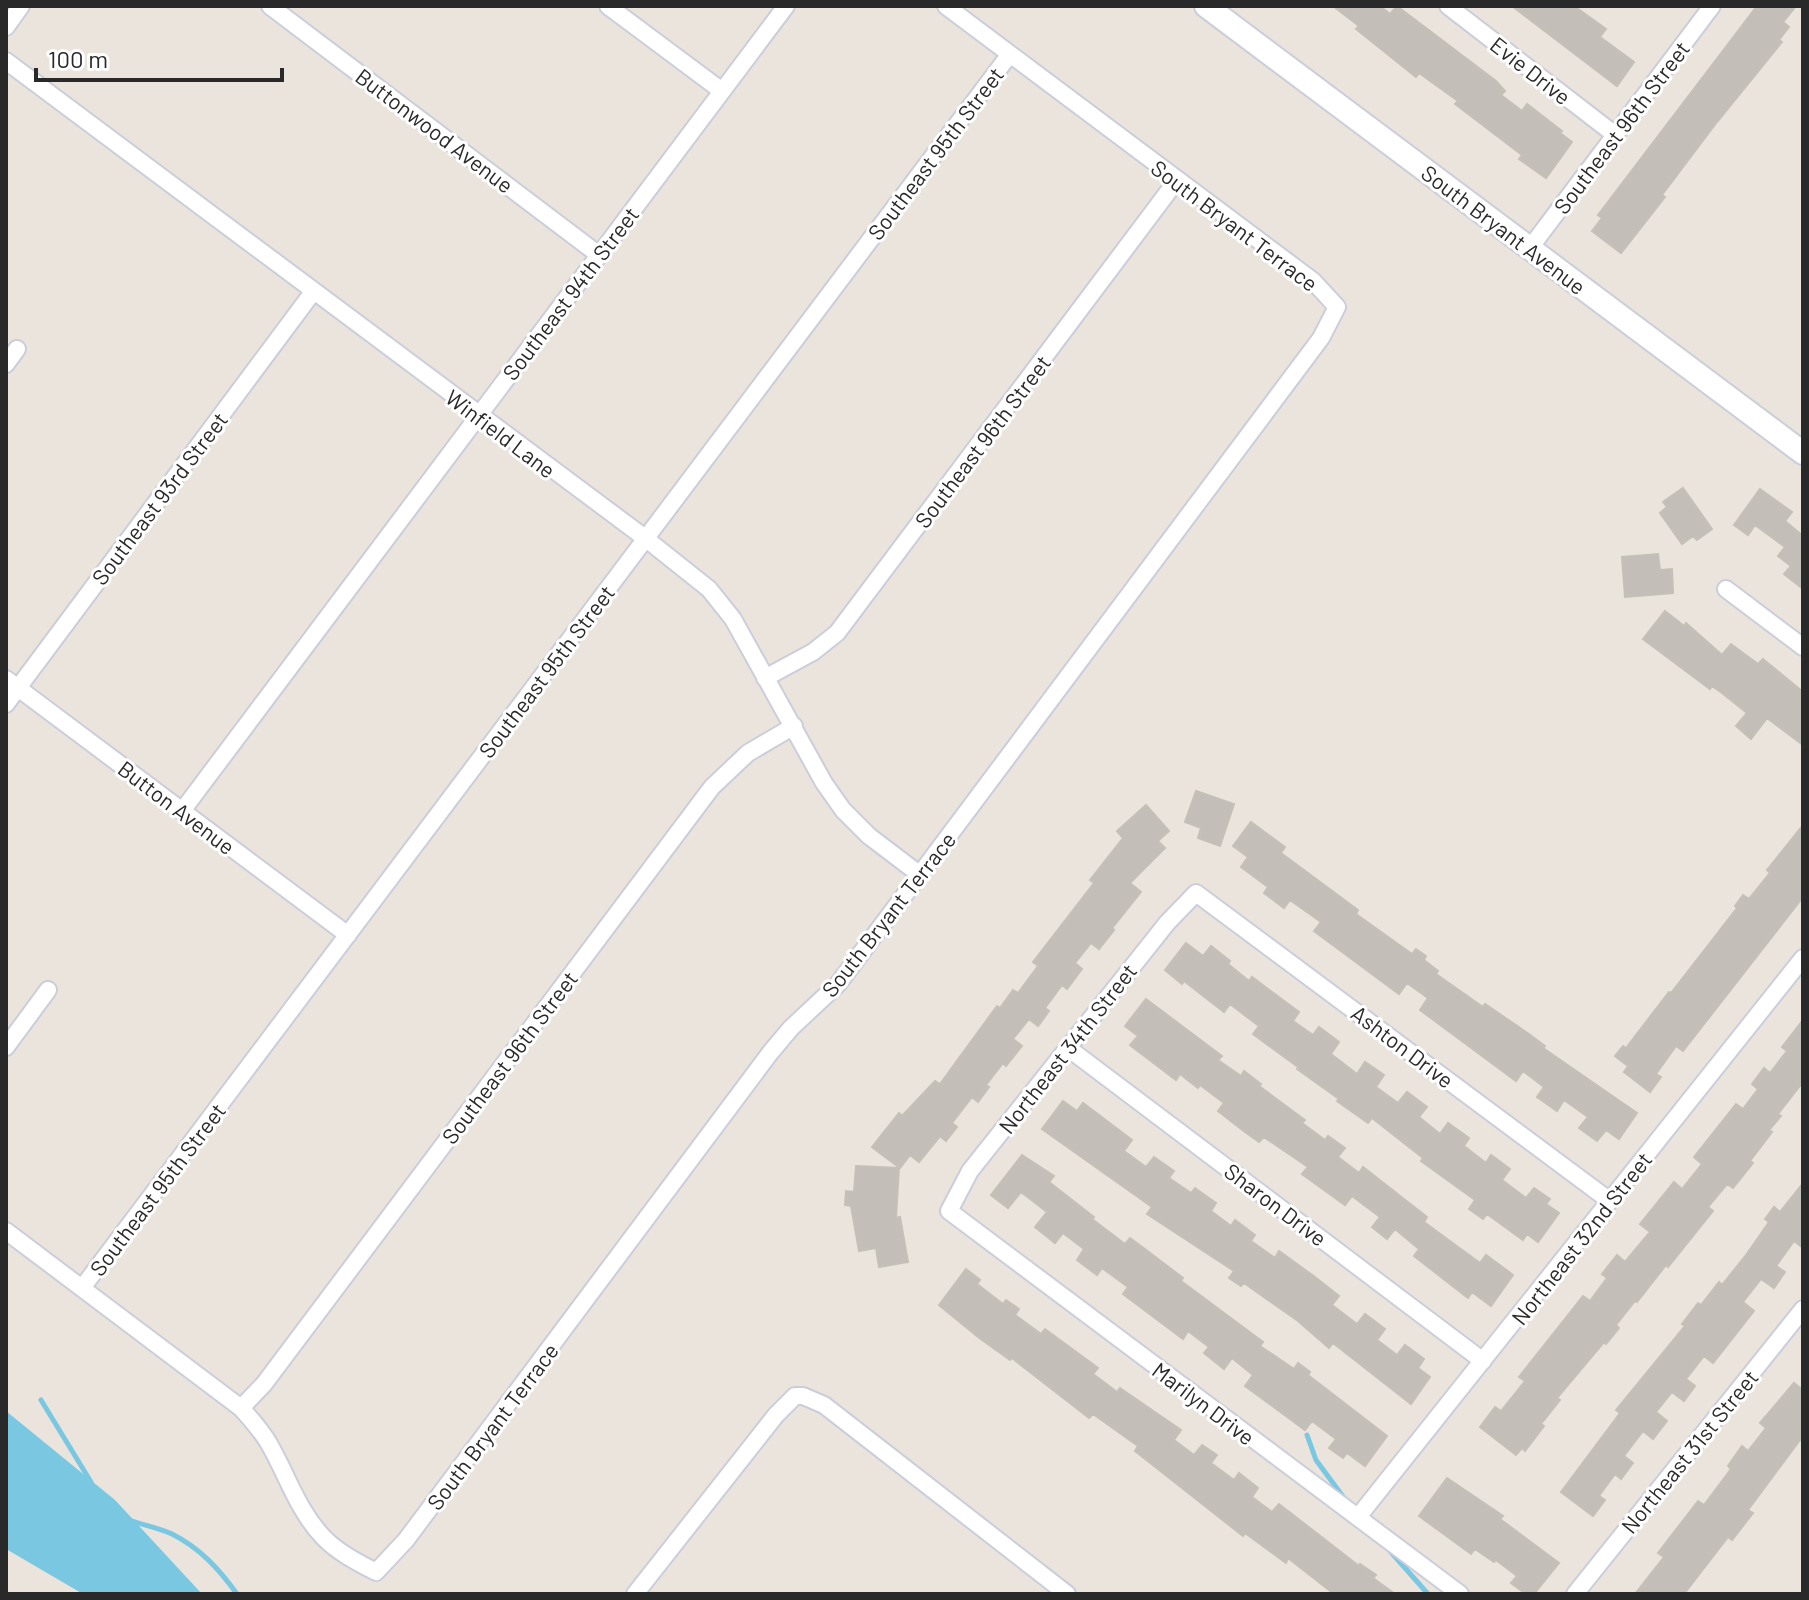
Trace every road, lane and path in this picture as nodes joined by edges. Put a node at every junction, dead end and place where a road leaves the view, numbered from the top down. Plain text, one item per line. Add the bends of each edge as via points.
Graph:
1 (21, 6) edge
2 (270, 6) edge
3 (608, 6) edge
4 (786, 6) edge
5 (946, 6) edge
6 (1206, 6) edge
7 (1448, 6) edge
8 (1712, 6) edge
9 (6, 27) edge
10 (1010, 54) junction
11 (6, 61) edge
12 (722, 91) junction
13 (1614, 134) junction
14 (1177, 180) junction
15 (1530, 248) junction
16 (599, 255) junction
17 (313, 292) junction
18 (17, 349) dead end
19 (6, 364) edge
20 (478, 416) junction
21 (1803, 453) edge
22 (645, 538) junction
23 (1726, 589) dead end
24 (1803, 647) edge
25 (765, 678) junction
26 (12, 683) edge
27 (6, 704) edge
28 (794, 726) junction
29 (182, 811) junction
30 (919, 874) junction
31 (1196, 893) joint
32 (348, 935) junction
33 (1803, 958) edge
34 (48, 990) dead end
35 (6, 1047) edge
36 (1068, 1048) junction
37 (1610, 1201) junction
38 (949, 1211) joint
39 (6, 1231) edge
40 (82, 1288) junction
41 (1803, 1309) edge
42 (1483, 1361) junction
43 (241, 1408) junction
44 (1358, 1517) junction
45 (1048, 1588) edge
46 (635, 1594) edge
47 (1067, 1594) edge
48 (1460, 1594) edge
49 (1575, 1594) edge

1 - 9 street
2 - 16 street, Buttonwood Avenue
3 - 12 street
4 - 12 street, Southeast 94th Street
5 - 10 street, South Bryant Terrace
6 - 15 street, South Bryant Avenue
7 - 13 street, Evie Drive
8 - 13 street, Southeast 96th Street
10 - 14 street, South Bryant Terrace
10 - 22 street, Southeast 95th Street
11 - 17 street, Winfield Lane
12 - 16 street, Southeast 94th Street
13 - 15 street, Southeast 96th Street
14 - 25 street, Southeast 96th Street via 837,633
14 - 30 street, South Bryant Terrace via 1313,281 1337,307 1321,338
15 - 21 street, South Bryant Avenue
16 - 20 street, Southeast 94th Street
17 - 20 street, Winfield Lane
17 - 26 street, Southeast 93rd Street
18 - 19 street
20 - 22 street, Winfield Lane
20 - 29 street, Southeast 94th Street
22 - 25 street, Winfield Lane via 709,589 733,619
22 - 32 street, Southeast 95th Street
23 - 24 street
25 - 28 street, Winfield Lane
26 - 27 street, Southeast 93rd Street
26 - 29 street, Button Avenue
28 - 30 street, Winfield Lane via 843,810
28 - 43 street, Southeast 96th Street via 748,753 712,787 274,1372
29 - 32 street, Button Avenue
30 - 43 street, South Bryant Terrace via 838,984 770,1053 406,1540 376,1572 325,1540 300,1507 267,1441
31 - 36 street, Northeast 34th Street
31 - 37 street, Ashton Drive
32 - 40 street, Southeast 95th Street
33 - 37 street, Northeast 32nd Street
34 - 35 street
36 - 38 street, Northeast 34th Street via 970,1171
36 - 42 street, Sharon Drive
37 - 42 street, Northeast 32nd Street
38 - 44 street, Marilyn Drive
39 - 40 street, South Bryant Terrace
40 - 43 street, South Bryant Terrace
41 - 49 street, Northeast 31st Street
42 - 44 street, Northeast 32nd Street
44 - 48 street, Marilyn Drive
45 - 46 street via 824,1405 795,1396
45 - 47 street

